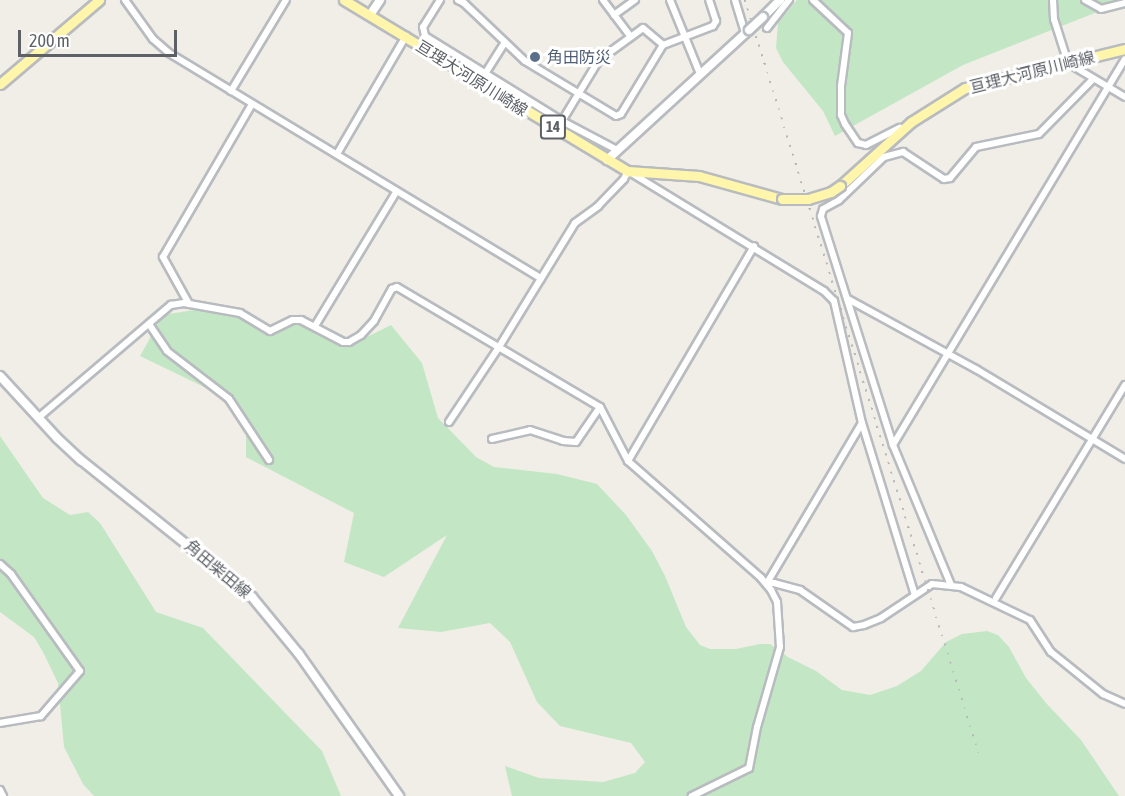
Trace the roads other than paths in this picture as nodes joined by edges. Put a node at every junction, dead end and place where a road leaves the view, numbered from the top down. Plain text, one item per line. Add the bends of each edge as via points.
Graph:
1 (99, 0) edge
2 (125, 0) edge
3 (286, 0) edge
4 (344, 0) edge
5 (380, 0) edge
6 (440, 0) edge
7 (458, 0) edge
8 (603, 0) edge
9 (634, 0) edge
10 (670, 0) edge
11 (709, 0) edge
12 (735, 0) edge
13 (780, 0) edge
14 (789, 0) edge
15 (813, 0) edge
16 (1053, 0) edge
17 (1085, 0) edge
18 (1125, 3) edge
19 (370, 15) junction
20 (614, 15) junction
21 (767, 28) dead end
22 (747, 32) junction
23 (406, 36) junction
24 (631, 37) junction
25 (684, 37) junction
26 (505, 42) junction
27 (663, 45) junction
28 (1125, 49) edge
29 (1125, 59) edge
30 (1068, 63) junction
31 (485, 74) junction
32 (699, 74) junction
33 (1093, 80) junction
34 (479, 83) junction
35 (0, 84) edge
36 (1109, 88) junction
37 (231, 91) junction
38 (579, 93) junction
39 (1125, 97) edge
40 (252, 104) junction
41 (562, 121) junction
42 (911, 122) junction
43 (337, 154) junction
44 (612, 156) junction
45 (628, 171) junction
46 (396, 192) junction
47 (754, 246) junction
48 (542, 278) junction
49 (848, 298) junction
50 (189, 305) junction
51 (149, 324) junction
52 (315, 326) junction
53 (499, 347) junction
54 (948, 355) junction
55 (0, 376) edge
56 (1125, 385) edge
57 (600, 407) junction
58 (38, 418) junction
59 (449, 422) dead end
60 (862, 423) junction
61 (492, 439) dead end
62 (1092, 440) junction
63 (893, 445) junction
64 (1125, 459) edge
65 (269, 460) dead end
66 (628, 461) junction
67 (0, 564) edge
68 (767, 584) junction
69 (951, 585) junction
70 (915, 595) junction
71 (996, 598) dead end
72 (1125, 704) edge
73 (0, 723) edge
74 (0, 790) edge
75 (3, 796) edge
76 (399, 796) edge
77 (692, 796) edge

1 - 35 main road
2 - 37 street via 161,46
3 - 37 street
4 - 19 main road, 亘理大河原川崎線 / 14
5 - 19 street
6 - 31 street via 423,33
7 - 26 street
8 - 20 street
9 - 20 street
10 - 25 street
11 - 25 street via 716,21 713,26
12 - 22 street
13 - 22 street, bridge
14 - 21 street
15 - 42 street via 848,33 841,115 858,143 866,144
16 - 30 street via 1054,19
17 - 18 street via 1101,9
19 - 23 main road, 亘理大河原川崎線 / 14
20 - 24 street
22 - 32 street
23 - 34 main road, 亘理大河原川崎線 / 14
23 - 43 street
24 - 27 street via 643,28
24 - 38 street via 596,63
25 - 27 street
25 - 32 street
26 - 31 street
26 - 38 street via 525,61
27 - 38 street via 621,114 616,116
28 - 30 main road, 亘理大河原川崎線 / 14
29 - 36 street
30 - 33 street
30 - 42 main road, 亘理大河原川崎線 / 14 via 964,88
31 - 34 street
31 - 41 street
32 - 44 street
33 - 36 street
33 - 49 street via 1039,134 976,147 950,178 939,178 903,152 884,157 839,200 823,209 821,216
34 - 44 main road, 亘理大河原川崎線 / 14
36 - 39 street
36 - 54 street
37 - 40 street
38 - 41 street
40 - 43 street
40 - 50 street via 163,257
41 - 44 street
42 - 45 main road, 亘理大河原川崎線 / 14, bridge via 840,186 808,200 782,199 699,176
43 - 46 street
44 - 45 main road, 亘理大河原川崎線 / 14
45 - 47 street
45 - 48 street via 598,206 575,223
46 - 48 street
46 - 52 street
47 - 60 street via 834,301
47 - 66 street
48 - 53 street
49 - 54 street
49 - 63 street
50 - 51 street via 171,304
50 - 52 street via 240,313 270,331 293,320
51 - 58 street
51 - 65 street via 167,351 229,399
52 - 53 street via 343,342 355,339 374,321 392,289 397,287
53 - 57 street
53 - 59 street
54 - 62 street
54 - 63 street
55 - 58 main road, 角田柴田線
56 - 62 street
57 - 61 street via 576,442 530,430
57 - 66 street
58 - 76 main road, 角田柴田線 via 81,460 199,552 266,611
60 - 68 street
60 - 70 street
62 - 64 street
62 - 71 street
63 - 69 street
66 - 68 street
67 - 73 street via 80,670 39,718
68 - 70 street via 800,590 853,627 872,622
68 - 77 street via 777,602 780,647 757,727 751,764 746,771
69 - 70 street via 932,584
69 - 72 street via 1030,620 1052,652 1103,694
74 - 75 street

